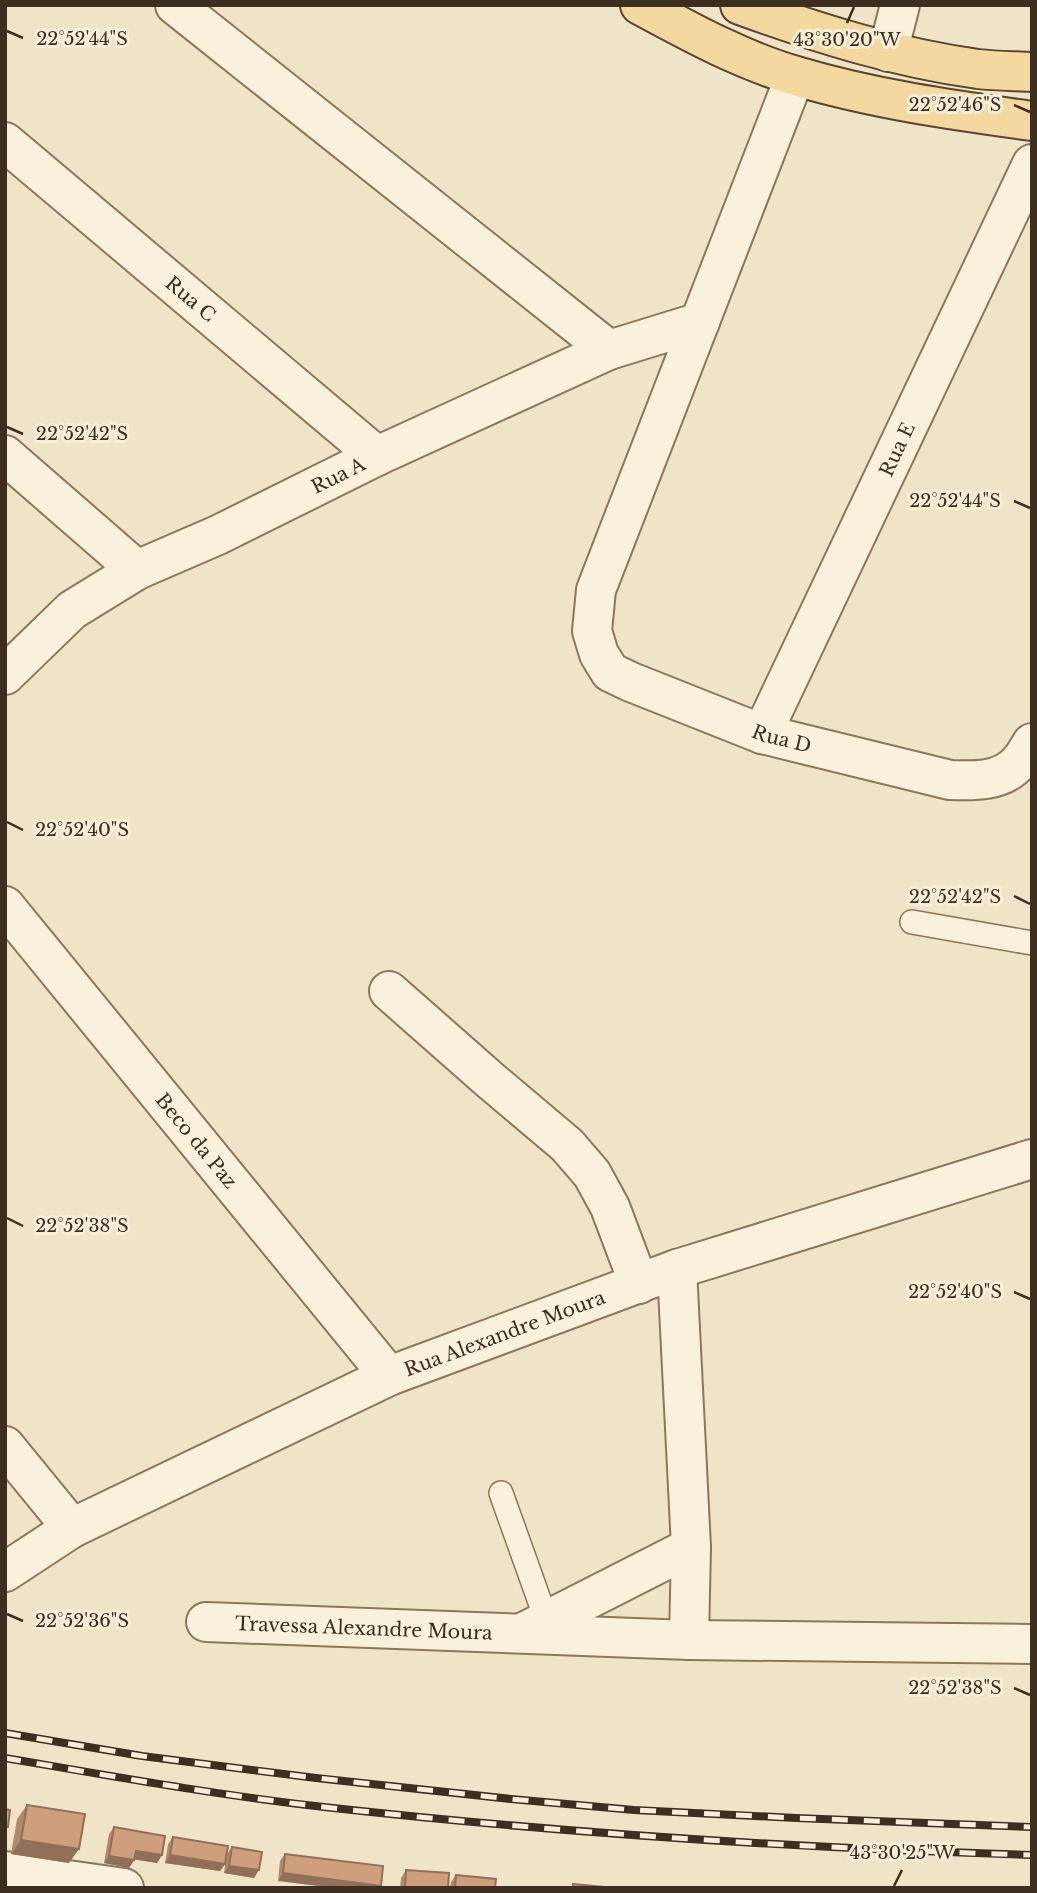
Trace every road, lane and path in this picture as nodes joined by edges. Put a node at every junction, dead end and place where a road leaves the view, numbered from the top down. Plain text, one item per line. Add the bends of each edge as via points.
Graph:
1 (175, 5) edge
2 (640, 5) edge
3 (740, 5) edge
4 (900, 5) edge
5 (888, 52) junction
6 (1032, 72) edge
7 (794, 76) junction
8 (1032, 121) edge
9 (5, 142) edge
10 (1032, 164) edge
11 (700, 322) junction
12 (609, 350) junction
13 (377, 456) junction
14 (18, 466) edge
15 (137, 570) junction
16 (5, 675) edge
17 (762, 734) junction
18 (1032, 743) edge
19 (5, 906) edge
20 (912, 922) dead end
21 (1032, 943) edge
22 (389, 991) dead end
23 (1032, 1159) edge
24 (677, 1269) junction
25 (639, 1284) junction
26 (389, 1376) junction
27 (5, 1446) edge
28 (501, 1493) dead end
29 (72, 1528) junction
30 (691, 1547) junction
31 (5, 1572) edge
32 (206, 1622) dead end
33 (533, 1626) junction
34 (689, 1640) junction
35 (1032, 1644) edge
36 (5, 1871) edge
37 (124, 1888) edge

1 - 12 street
2 - 7 main road via 695,35
3 - 5 main road
4 - 5 street
5 - 6 main road via 978,69
7 - 8 main road via 872,96
7 - 11 street
9 - 13 street, Rua C
10 - 17 street, Rua E
11 - 12 street, Rua A
11 - 17 street, Rua D via 596,590 592,631 610,672
12 - 13 street, Rua A
13 - 15 street, Rua A
14 - 15 street
15 - 16 street, Rua A via 72,610
17 - 18 street, Rua D via 950,780 978,782 1018,764
19 - 26 street, Beco da Paz
20 - 21 lane
22 - 25 street via 567,1144 592,1174 610,1207
23 - 24 street, Rua Alexandre Moura
24 - 25 street, Rua Alexandre Moura
24 - 30 street
25 - 26 street, Rua Alexandre Moura
26 - 29 street, Rua Alexandre Moura
27 - 29 street
28 - 33 lane
29 - 31 street, Rua Alexandre Moura
30 - 33 street, Travessa Alexandre Moura
30 - 34 street
32 - 33 street, Travessa Alexandre Moura
33 - 34 street, Travessa Alexandre Moura
34 - 35 street, Travessa Alexandre Moura
36 - 37 street

